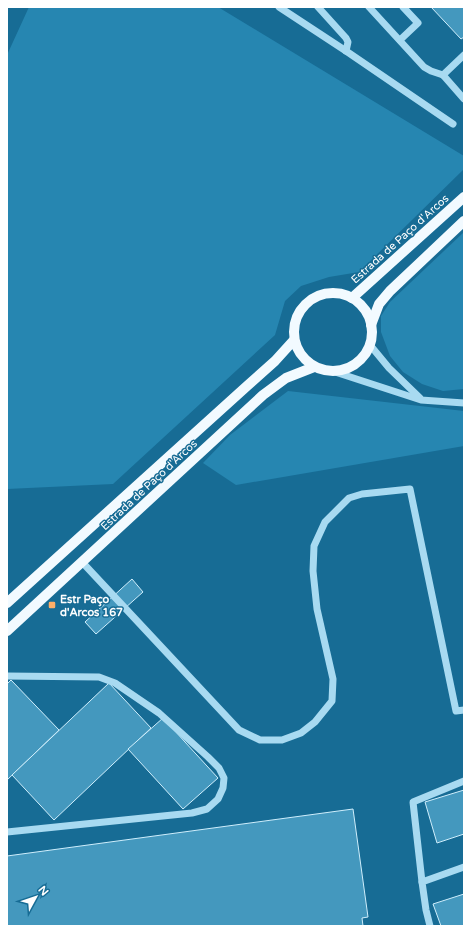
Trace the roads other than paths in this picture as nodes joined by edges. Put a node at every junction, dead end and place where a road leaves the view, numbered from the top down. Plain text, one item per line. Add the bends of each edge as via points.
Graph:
1 (279, 7) edge
2 (318, 7) edge
3 (369, 7) edge
4 (402, 7) edge
5 (400, 40) junction
6 (346, 51) junction
7 (464, 55) edge
8 (443, 75) junction
9 (464, 99) edge
10 (453, 124) dead end
11 (464, 197) edge
12 (464, 221) edge
13 (352, 298) junction
14 (371, 325) junction
15 (294, 340) junction
16 (370, 345) junction
17 (314, 367) junction
18 (335, 372) junction
19 (421, 400) junction
20 (464, 403) edge
21 (82, 562) junction
22 (7, 603) edge
23 (7, 631) edge
24 (7, 676) edge
25 (464, 710) edge
26 (464, 781) edge
27 (7, 832) edge
28 (464, 867) edge
29 (422, 882) junction
30 (430, 926) edge

1 - 6 street
2 - 6 street via 346,38
3 - 5 street
4 - 5 street via 418,23
5 - 8 street via 424,67
6 - 10 street
7 - 8 street
8 - 9 street
11 - 13 main road, Estrada de Paço d'Arcos
12 - 14 main road, Estrada de Paço d'Arcos via 390,291 379,304
13 - 14 main road, Estrada de Paço d'Arcos via 366,312
13 - 15 main road, Estrada de Paço d'Arcos via 327,293 305,304 294,327
14 - 16 main road, Estrada de Paço d'Arcos
15 - 17 main road via 297,350
15 - 22 main road, Estrada de Paço d'Arcos via 275,362
16 - 18 main road, Estrada de Paço d'Arcos via 360,362 348,369
16 - 19 street via 388,368
17 - 18 main road
17 - 21 main road, Estrada de Paço d'Arcos via 286,378 263,395
18 - 19 street
19 - 20 street
21 - 23 main road, Estrada de Paço d'Arcos
21 - 25 street via 239,730 260,740 282,740 301,733 315,722 332,701 333,679 317,609 313,571 314,546 324,522 349,498 362,494 410,489 456,711
24 - 27 street via 99,677 115,682 159,713 219,768 224,778 218,799 207,809 192,813
26 - 29 street via 413,802
28 - 29 street
29 - 30 street

